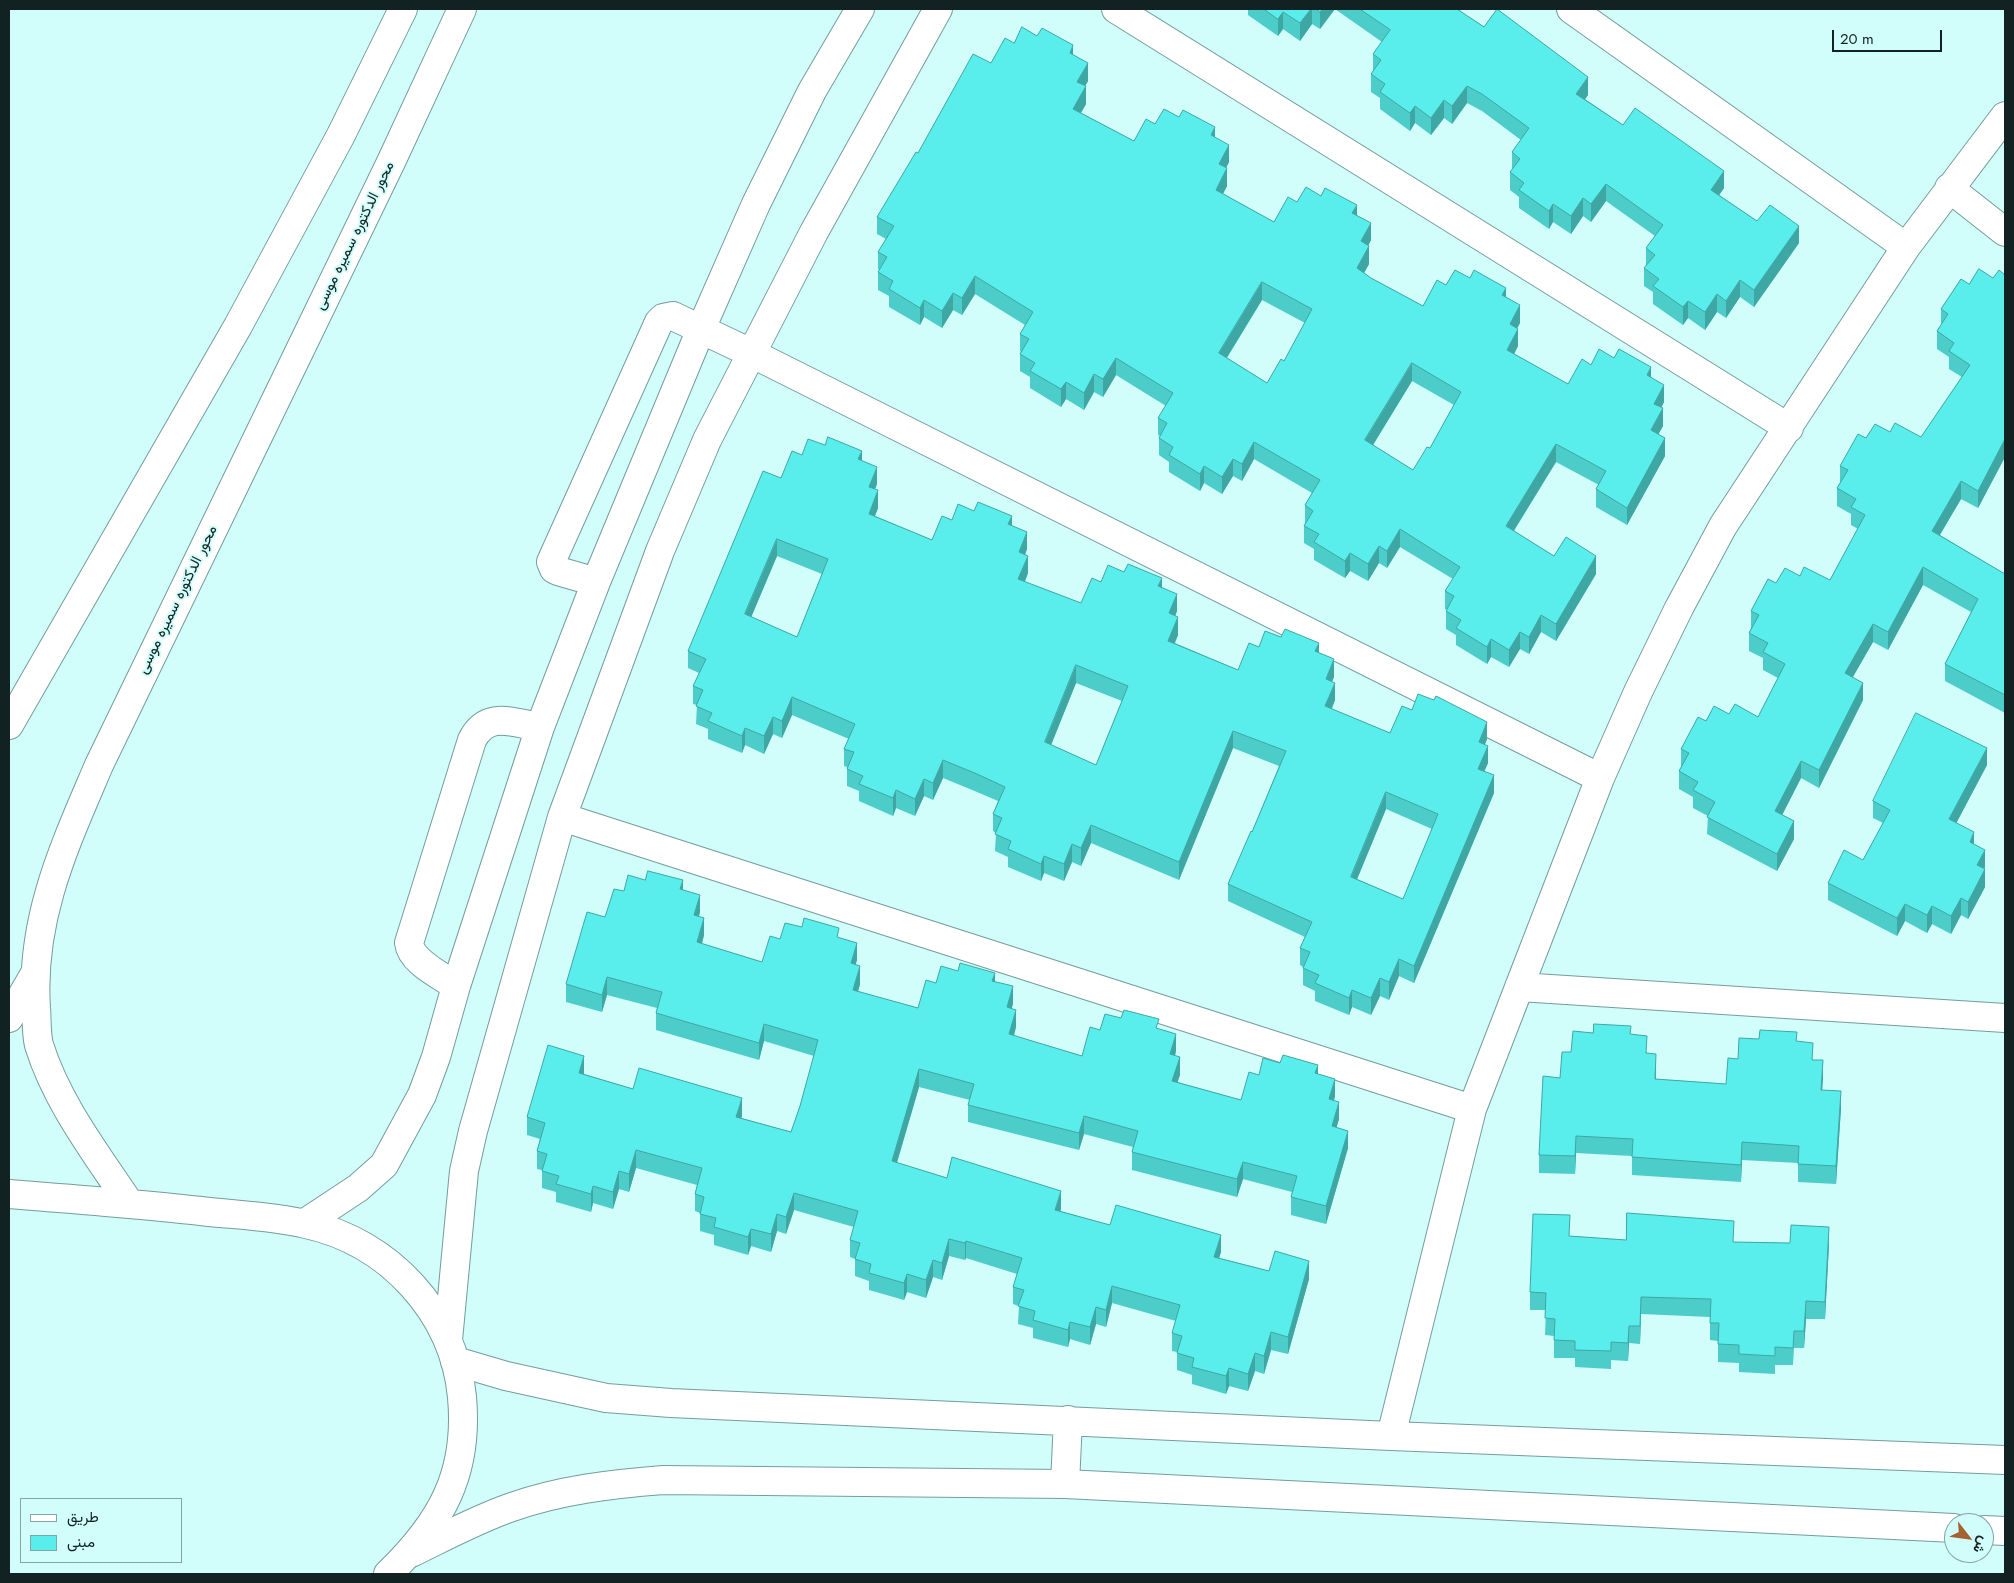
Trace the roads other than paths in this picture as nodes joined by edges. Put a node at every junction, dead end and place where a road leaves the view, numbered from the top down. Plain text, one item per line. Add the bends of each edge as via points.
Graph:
1 (402, 9) edge
2 (462, 9) edge
3 (860, 9) edge
4 (938, 9) edge
5 (1116, 9) edge
6 (1571, 9) edge
7 (2005, 116) edge
8 (1949, 188) junction
9 (2005, 232) edge
10 (1906, 247) junction
11 (701, 328) junction
12 (753, 354) junction
13 (1789, 428) junction
14 (596, 582) junction
15 (9, 724) edge
16 (540, 727) junction
17 (1600, 778) junction
18 (562, 817) junction
19 (34, 975) junction
20 (456, 986) junction
21 (1519, 988) junction
22 (9, 1018) edge
23 (2005, 1018) edge
24 (1472, 1109) junction
25 (9, 1194) edge
26 (129, 1203) junction
27 (306, 1223) junction
28 (451, 1350) junction
29 (1068, 1420) junction
30 (1391, 1436) junction
31 (2005, 1460) edge
32 (1065, 1484) junction
33 (1944, 1528) edge
34 (410, 1553) junction
35 (388, 1574) edge

1 - 15 street via 341,135 238,326
2 - 19 street, محور الدكتوره سميره موسى via 99,765 64,849 43,912
3 - 11 street via 812,91
4 - 12 street via 814,232
5 - 13 street
6 - 10 street
7 - 8 street
8 - 9 street
8 - 10 street
10 - 13 street
11 - 12 street
11 - 14 street
11 - 14 street via 673,316 659,322 553,556 554,569
12 - 17 street
12 - 18 street via 708,440 660,551
13 - 17 street via 1723,526 1679,608
14 - 16 street
16 - 20 street
16 - 20 street via 497,720 482,725 472,740 409,943 416,958
17 - 21 street
18 - 24 street
18 - 28 street via 464,1172
19 - 22 street
19 - 26 street, محور الدكتوره سميره موسى via 38,1043 54,1083
20 - 27 street via 422,1095 384,1165 358,1188
21 - 23 street
21 - 24 street
24 - 30 street
25 - 26 street
26 - 27 street
27 - 28 street via 336,1232 391,1264 414,1286
28 - 29 street via 506,1376 606,1398 671,1404
28 - 34 street via 461,1386 463,1411 458,1463 440,1511
29 - 30 street
29 - 32 street
30 - 31 street
32 - 33 street
32 - 34 street via 663,1480 613,1484 511,1507
34 - 35 street

